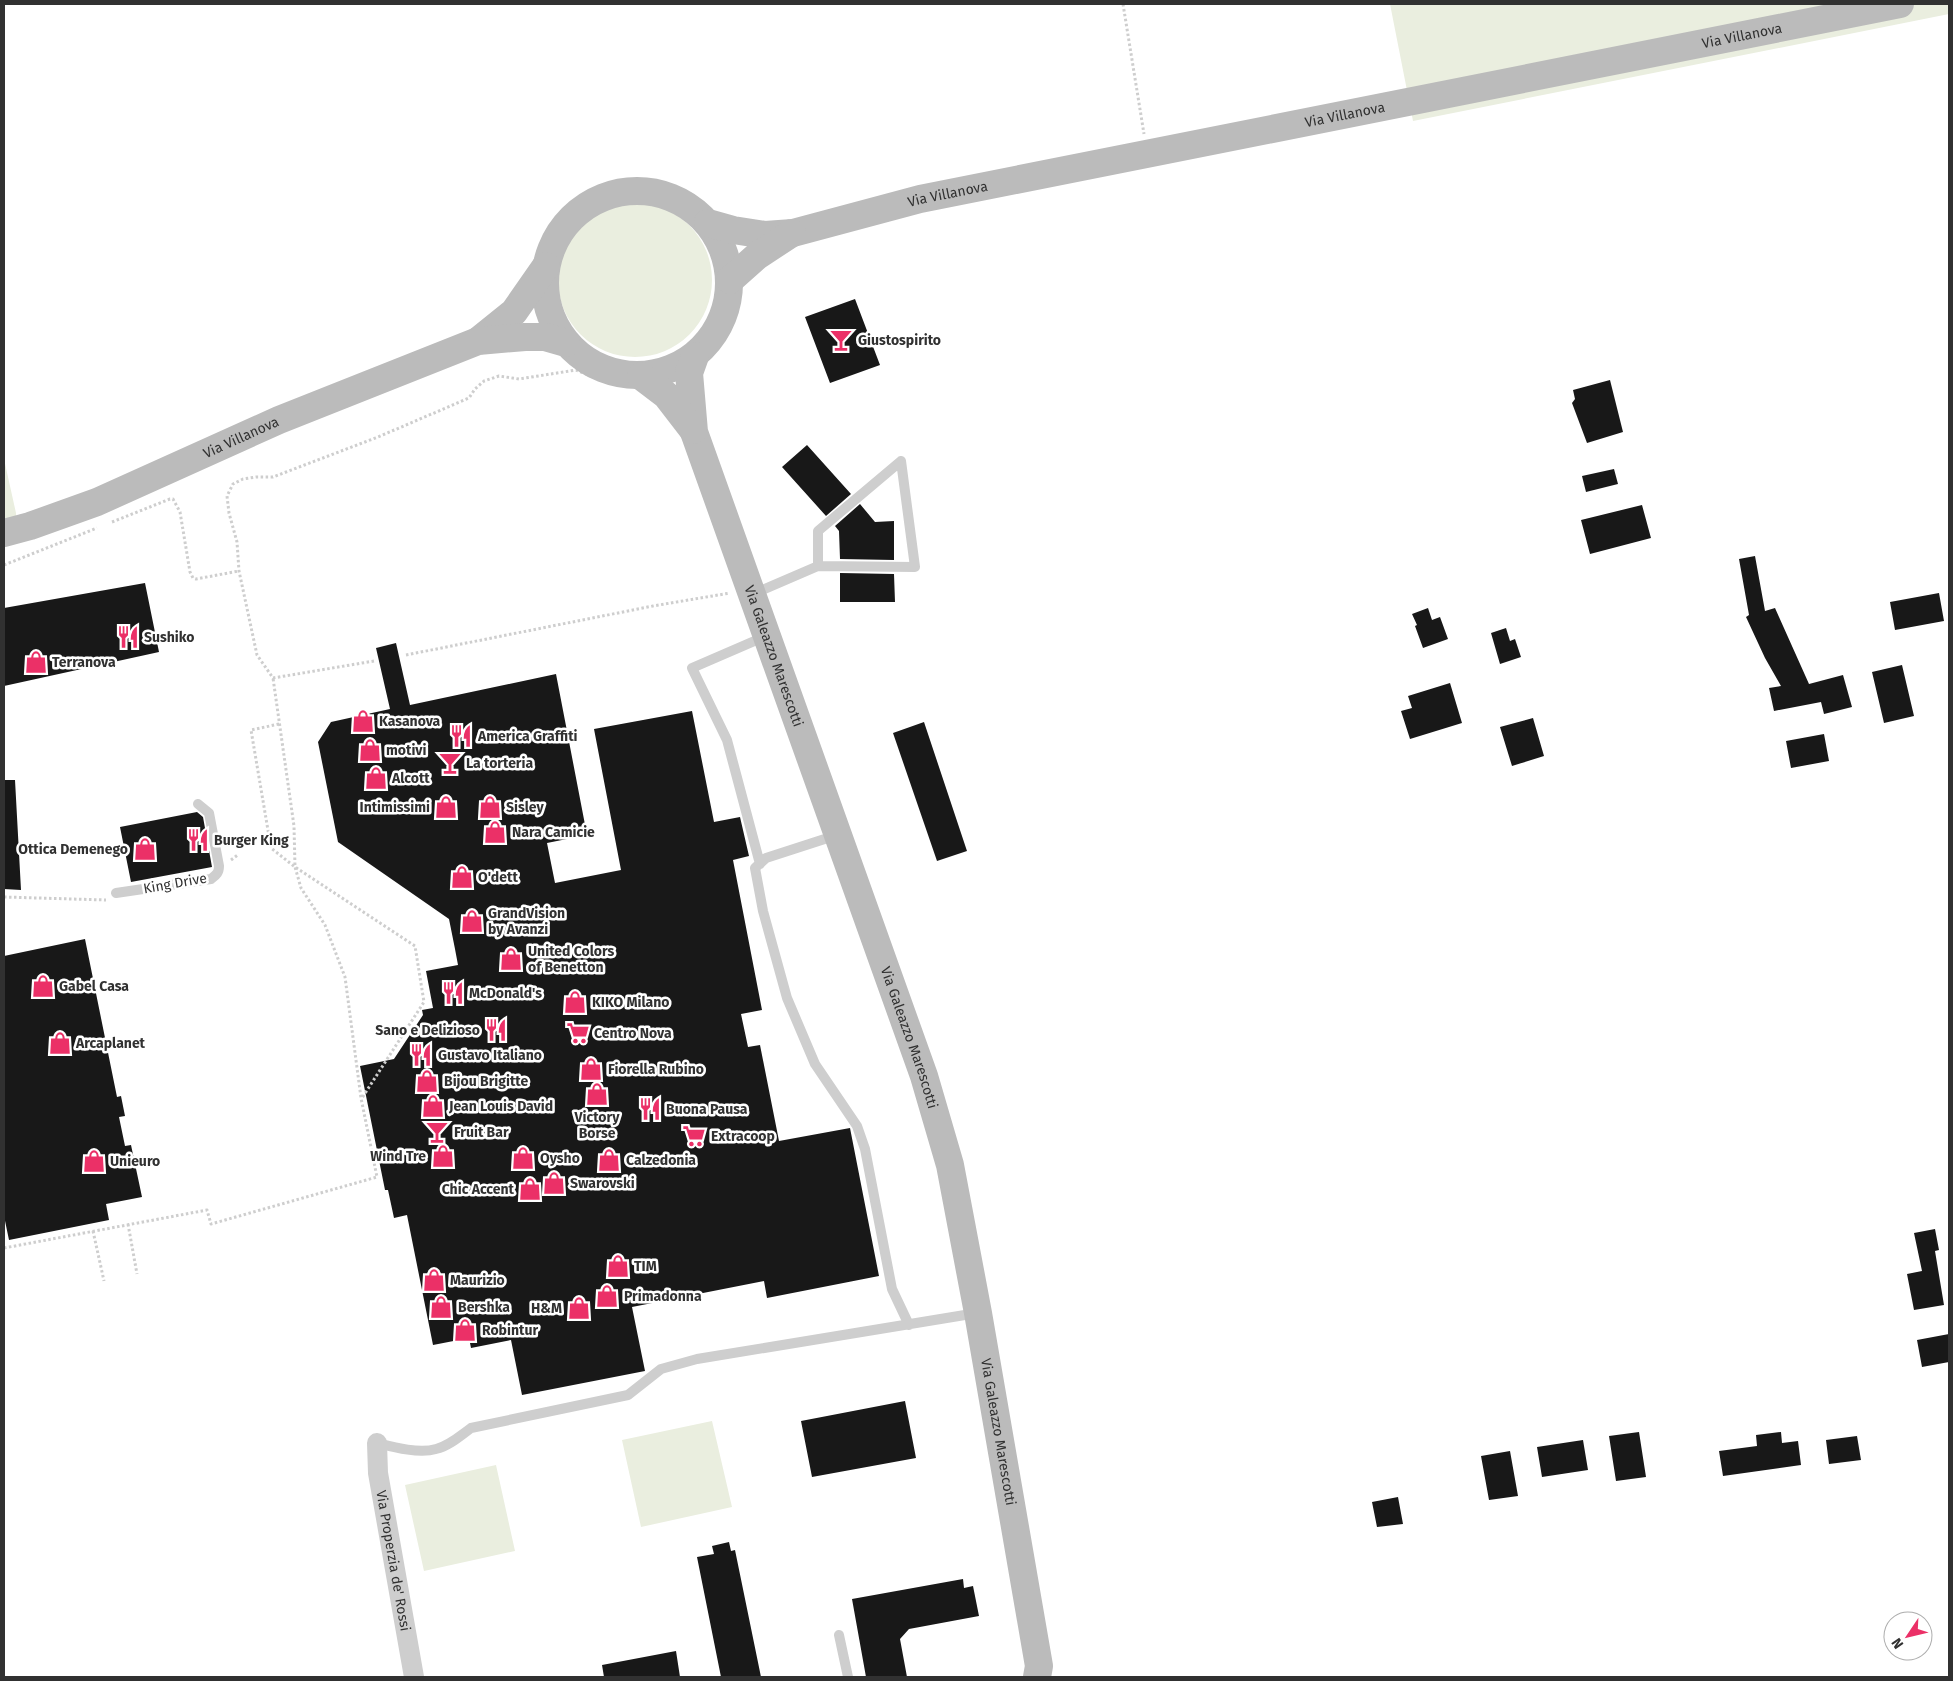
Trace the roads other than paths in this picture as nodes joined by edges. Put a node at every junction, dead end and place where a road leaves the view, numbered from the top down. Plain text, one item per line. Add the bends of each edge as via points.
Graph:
1 (1900, 4) edge
2 (708, 223) junction
3 (792, 233) junction
4 (546, 266) junction
5 (730, 280) junction
6 (478, 341) junction
7 (566, 343) junction
8 (695, 356) junction
9 (633, 380) junction
10 (694, 432) junction
11 (4, 533) edge
12 (818, 566) junction
13 (738, 591) junction
14 (768, 636) junction
15 (198, 804) dead end
16 (838, 834) junction
17 (760, 864) junction
18 (116, 893) dead end
19 (978, 1313) junction
20 (909, 1325) junction
21 (377, 1443) joint
22 (839, 1635) dead end
23 (1040, 1674) edge
24 (414, 1677) edge
25 (848, 1677) edge

1 - 3 main road, Via Villanova via 920,199
2 - 3 main road, Via Villanova via 765,235
2 - 4 main road via 689,205 665,194 639,190 613,193 589,203 569,220 554,241
2 - 5 main road via 720,240
3 - 5 main road, Via Villanova via 756,256
4 - 6 main road, Via Villanova via 514,312
4 - 7 main road via 545,293 552,320
5 - 8 main road via 728,303 721,324
6 - 7 main road, Via Villanova via 546,337
6 - 11 main road, Via Villanova via 279,420 96,502
7 - 9 main road via 588,361
8 - 9 main road via 666,371
8 - 10 main road, Via Galeazzo Marescotti via 689,373
9 - 10 main road, Via Galeazzo Marescotti via 666,395
10 - 13 main road, Via Galeazzo Marescotti
12 - 12 lane via 818,531 901,461 915,567
12 - 13 lane
13 - 14 main road, Via Galeazzo Marescotti
14 - 16 main road, Via Galeazzo Marescotti
14 - 17 lane via 692,668 727,740
15 - 18 lane, King Drive via 209,813 219,866 215,876
16 - 17 lane via 766,858
16 - 19 main road, Via Galeazzo Marescotti via 924,1076 948,1156
17 - 20 lane via 756,868 763,912 788,998 815,1064 857,1126 865,1149 892,1289
19 - 20 lane
19 - 23 main road, Via Galeazzo Marescotti
20 - 21 lane via 661,1369 628,1395 471,1428 436,1450 398,1449
21 - 24 street, Via Properzia de' Rossi via 378,1474
22 - 25 lane

